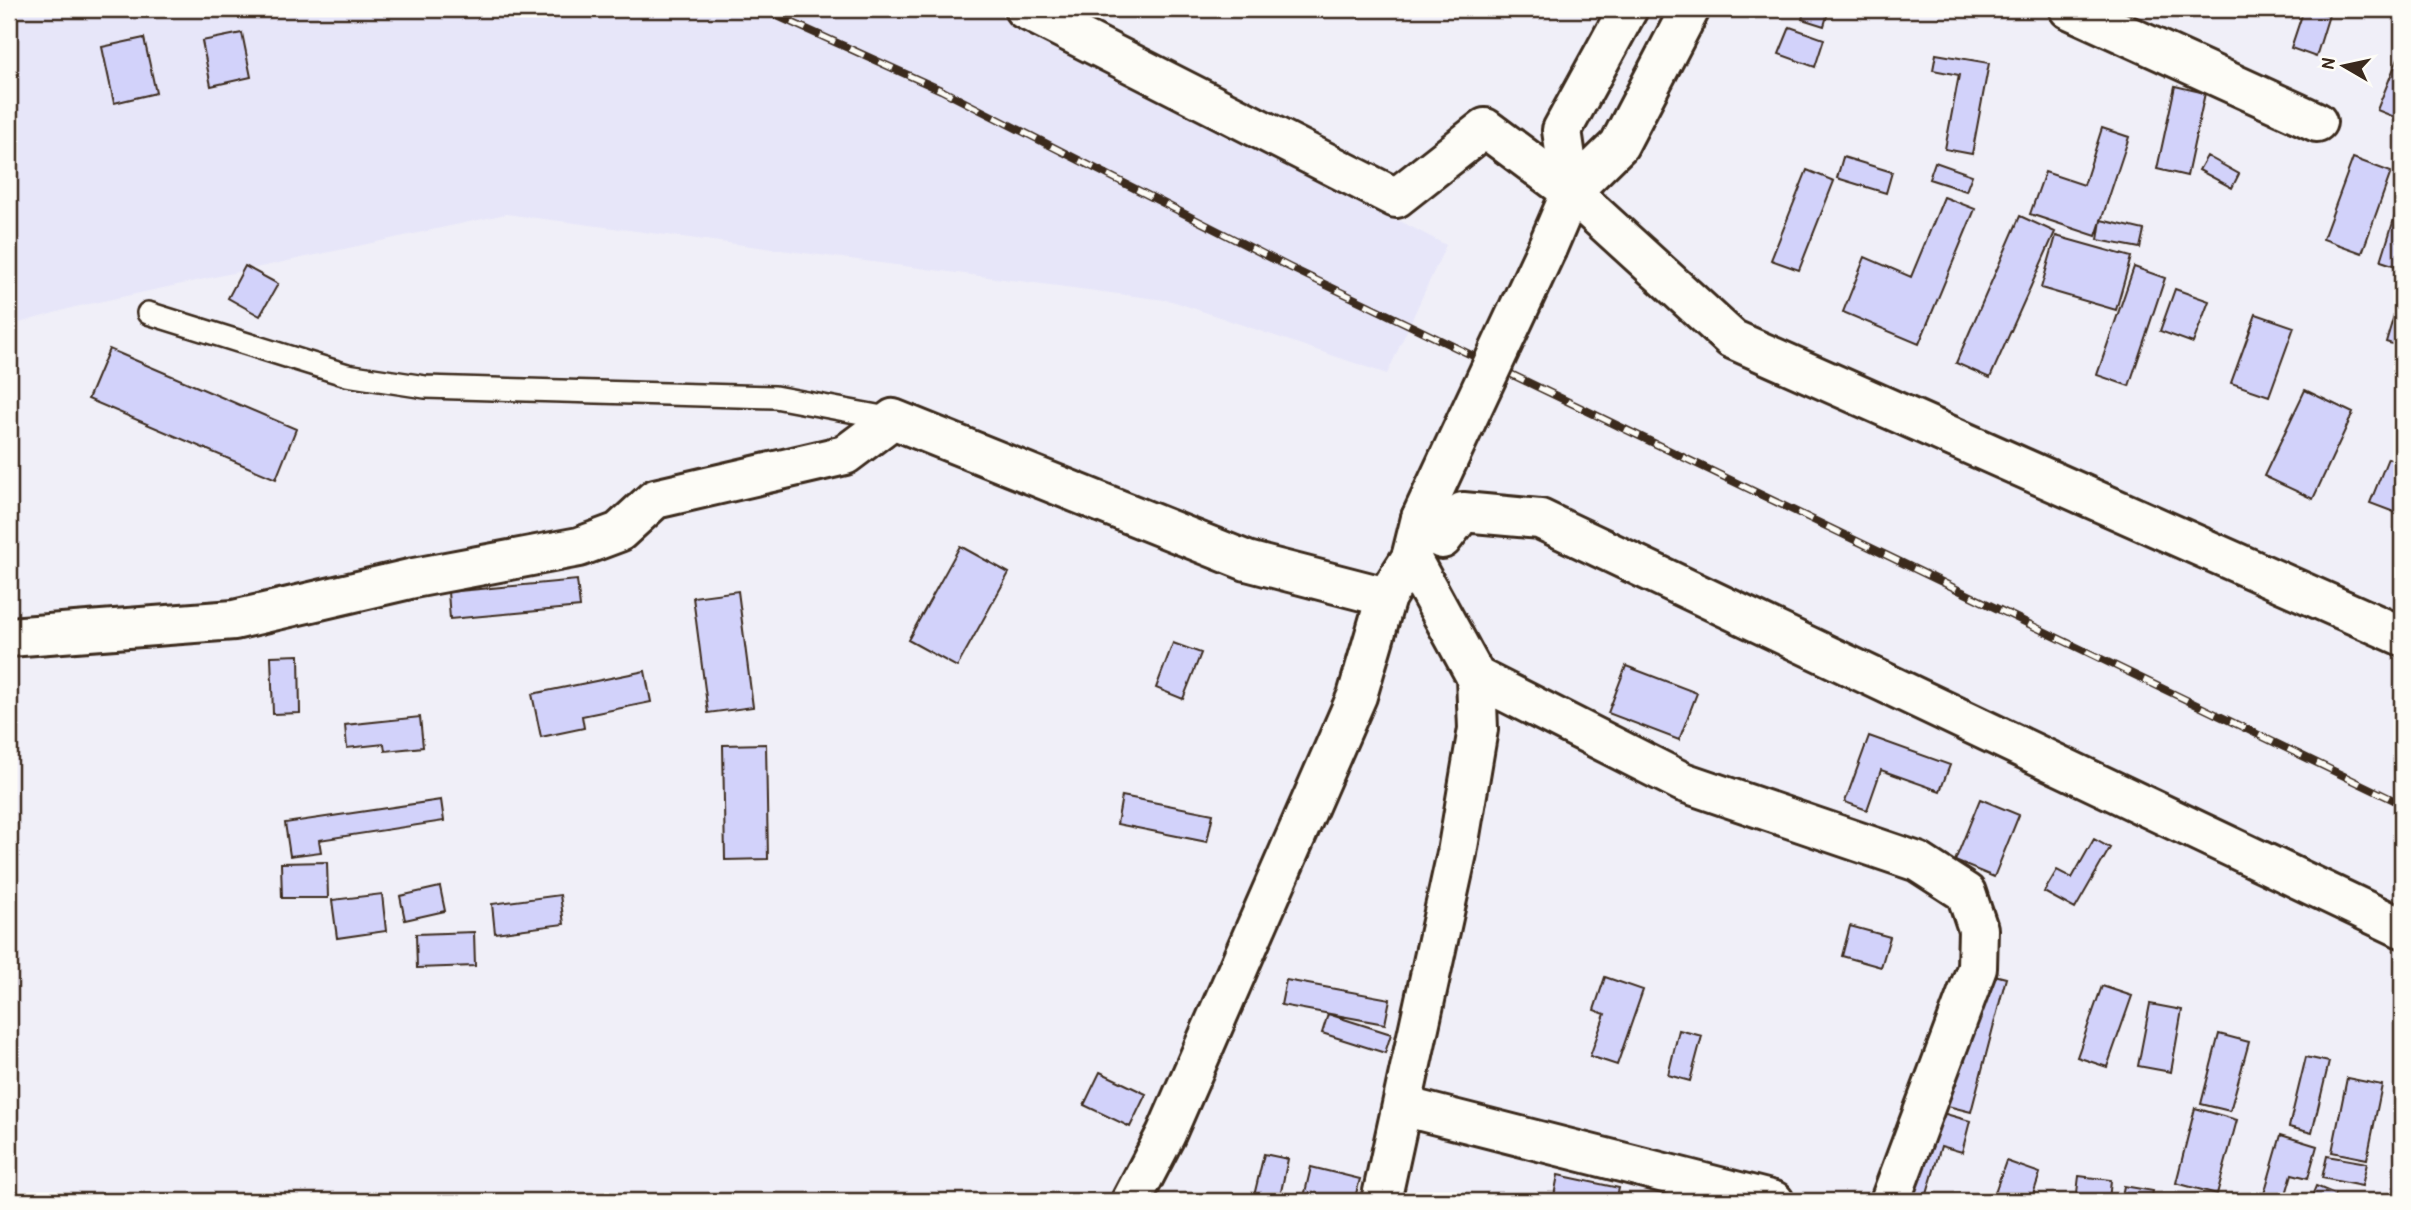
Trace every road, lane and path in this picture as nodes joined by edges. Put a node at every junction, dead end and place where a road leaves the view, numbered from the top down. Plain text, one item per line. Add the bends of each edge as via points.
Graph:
1 (1024, 9) edge
2 (1628, 9) edge
3 (1690, 9) edge
4 (2068, 9) edge
5 (2317, 122) dead end
6 (1571, 192) junction
7 (148, 313) dead end
8 (893, 419) junction
9 (1421, 518) junction
10 (1411, 558) junction
11 (1386, 597) junction
12 (2402, 636) edge
13 (9, 637) edge
14 (1476, 677) junction
15 (2402, 928) edge
16 (1402, 1106) junction
17 (1131, 1201) edge
18 (1381, 1201) edge
19 (1774, 1201) edge
20 (1890, 1201) edge

1 - 6 street via 1396,198 1485,128
2 - 6 street via 1562,130
3 - 6 street via 1619,145
4 - 5 street
6 - 9 street, bridge
6 - 12 street via 1732,339
7 - 8 lane via 347,375 425,387 775,397
8 - 11 street via 1247,561
8 - 13 street via 845,455 655,499 619,533 579,547 414,578 234,620
9 - 10 street
9 - 15 street via 1442,539 1463,512 1541,520
10 - 11 street
10 - 14 street
11 - 17 street via 1357,696 1166,1134
14 - 16 street via 1478,729 1457,853
14 - 20 street via 1683,782 1918,862 1966,893 1978,929 1977,968
16 - 18 street
16 - 19 street

